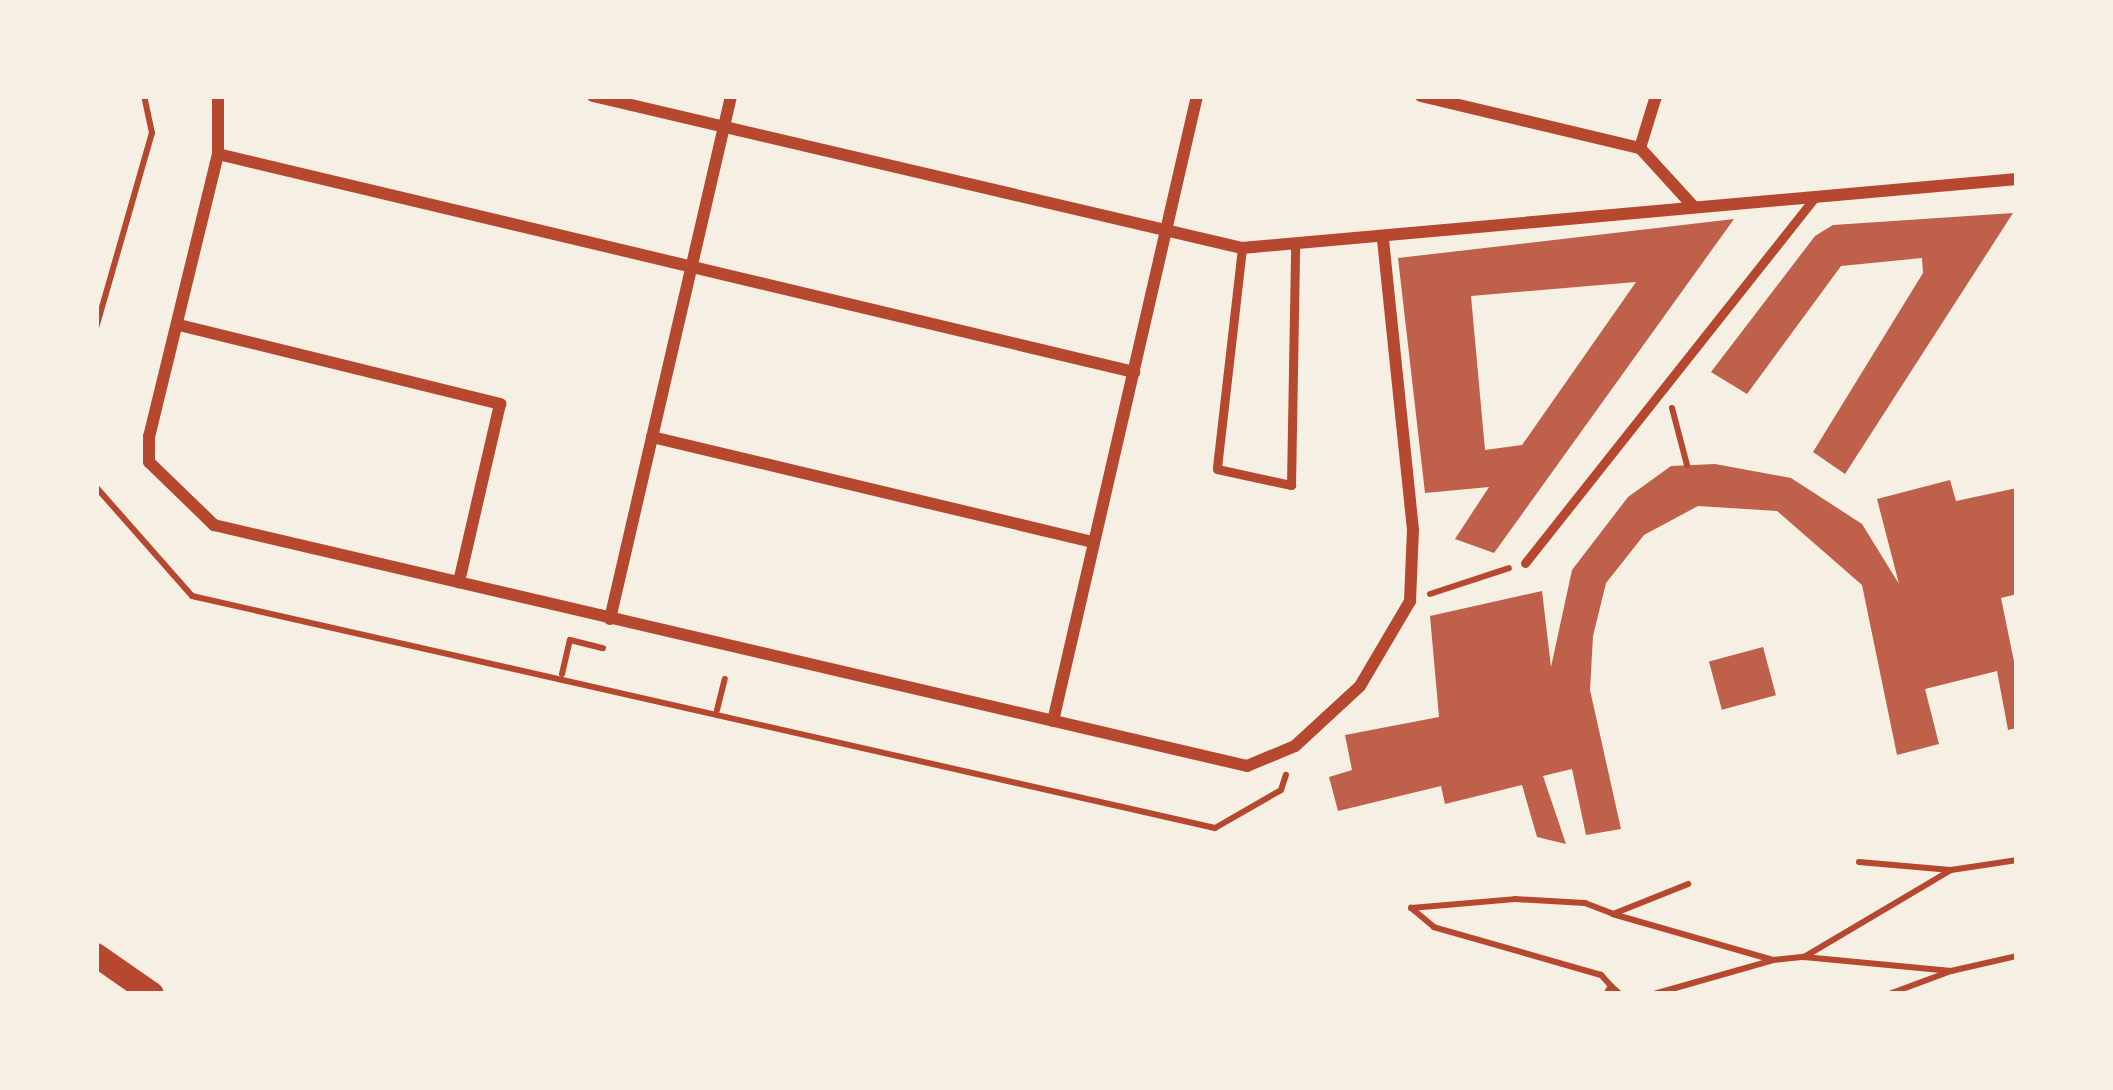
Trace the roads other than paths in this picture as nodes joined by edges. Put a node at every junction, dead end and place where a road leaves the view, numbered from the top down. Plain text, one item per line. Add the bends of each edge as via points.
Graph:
1 (218, 96) edge
2 (593, 96) edge
3 (731, 96) edge
4 (1198, 96) edge
5 (1421, 96) edge
6 (1656, 96) edge
7 (723, 129) junction
8 (1640, 148) junction
9 (218, 154) junction
10 (2017, 179) edge
11 (1817, 194) junction
12 (1693, 206) junction
13 (1166, 233) junction
14 (1383, 241) junction
15 (1295, 245) junction
16 (1242, 248) junction
17 (692, 267) junction
18 (179, 325) junction
19 (1134, 372) junction
20 (652, 437) junction
21 (1094, 542) junction
22 (1525, 563) road end
23 (459, 582) junction
24 (610, 619) junction
25 (1053, 721) junction
26 (96, 955) edge
27 (152, 994) edge

1 - 9 street
2 - 7 street
3 - 7 street
4 - 13 street
5 - 8 street
6 - 8 street
7 - 13 street
7 - 17 street
8 - 12 street
9 - 17 street
9 - 18 street
10 - 11 street
11 - 12 street
11 - 22 lane
12 - 14 street
13 - 16 street
13 - 19 street
14 - 15 street
14 - 25 street via 1414,530 1410,601 1360,686 1295,746 1247,766
15 - 16 street
15 - 16 lane via 1291,485 1217,469
17 - 19 street
17 - 20 street
18 - 23 street via 149,462 214,525
18 - 23 street via 500,404
19 - 21 street
20 - 21 street
20 - 24 street
21 - 25 street
23 - 24 street
24 - 25 street
26 - 27 main road

